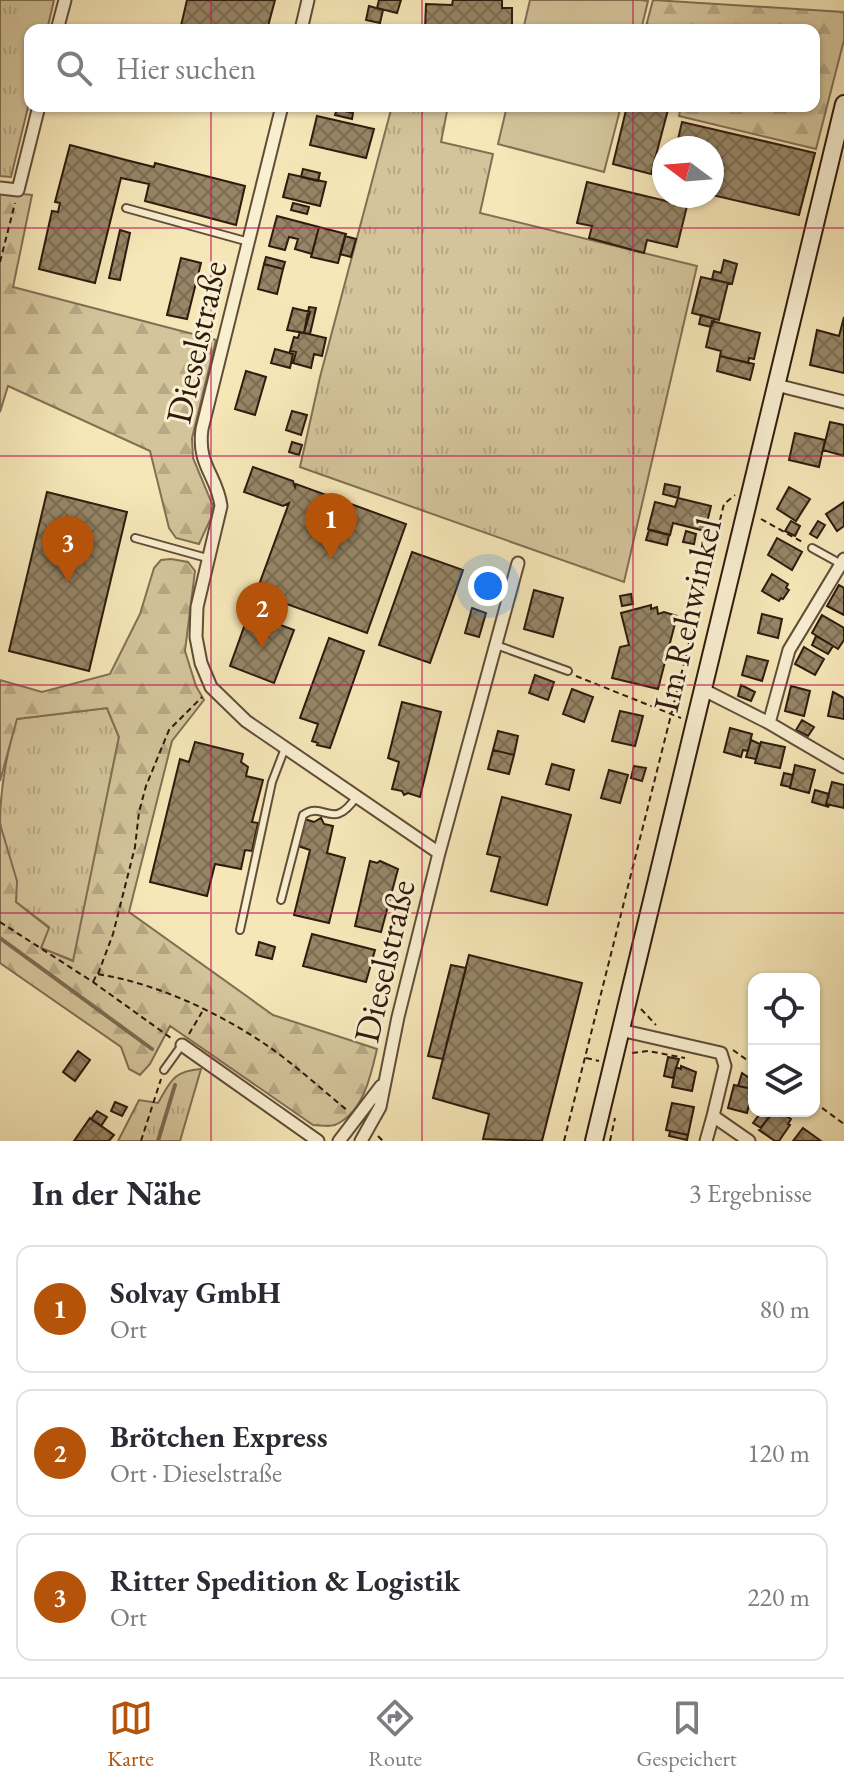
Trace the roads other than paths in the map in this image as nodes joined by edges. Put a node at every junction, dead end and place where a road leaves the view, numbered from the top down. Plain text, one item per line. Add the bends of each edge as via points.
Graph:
1 (65, 0) edge
2 (308, 0) edge
3 (59, 24) edge
4 (302, 24) edge
5 (844, 104) edge
6 (38, 112) edge
7 (281, 112) edge
8 (0, 188) edge
9 (126, 208) dead end
10 (249, 242) junction
11 (776, 385) junction
12 (844, 402) edge
13 (135, 538) dead end
14 (812, 548) road end
15 (207, 558) junction
16 (842, 562) edge
17 (518, 563) dead end
18 (496, 645) junction
19 (568, 671) road end
20 (702, 689) junction
21 (769, 723) junction
22 (285, 748) junction
23 (844, 767) edge
24 (357, 795) junction
25 (439, 853) junction
26 (281, 900) dead end
27 (240, 930) dead end
28 (620, 1030) junction
29 (182, 1045) joint
30 (164, 1070) road end
31 (384, 1083) junction
32 (713, 1116) junction
33 (318, 1141) edge
34 (339, 1141) edge
35 (361, 1141) edge
36 (594, 1141) edge
37 (706, 1141) edge
38 (749, 1141) edge

1 - 3 street
2 - 4 street
5 - 11 street, Im Rehwinkel
6 - 8 street via 18,190
7 - 10 street, Dieselstraße
9 - 10 lane
10 - 15 street, Dieselstraße via 200,444 221,506
11 - 12 street
11 - 20 street, Im Rehwinkel
13 - 15 lane
14 - 16 lane
15 - 22 street, Dieselstraße via 197,607 201,663 211,687
16 - 21 street via 789,650
17 - 18 street, Dieselstraße
18 - 19 lane
18 - 25 street, Dieselstraße
20 - 21 street
20 - 28 street, Im Rehwinkel
21 - 23 street
22 - 24 street, Dieselstraße
22 - 27 lane via 272,782
24 - 25 street, Dieselstraße
24 - 26 lane via 342,813 316,810 303,815
25 - 31 street, Dieselstraße
28 - 32 street via 721,1053 725,1066
28 - 36 street, Im Rehwinkel
29 - 30 lane
29 - 33 street
31 - 34 street, Dieselstraße
31 - 35 street, Dieselstraße via 380,1107
32 - 37 street
32 - 38 street

